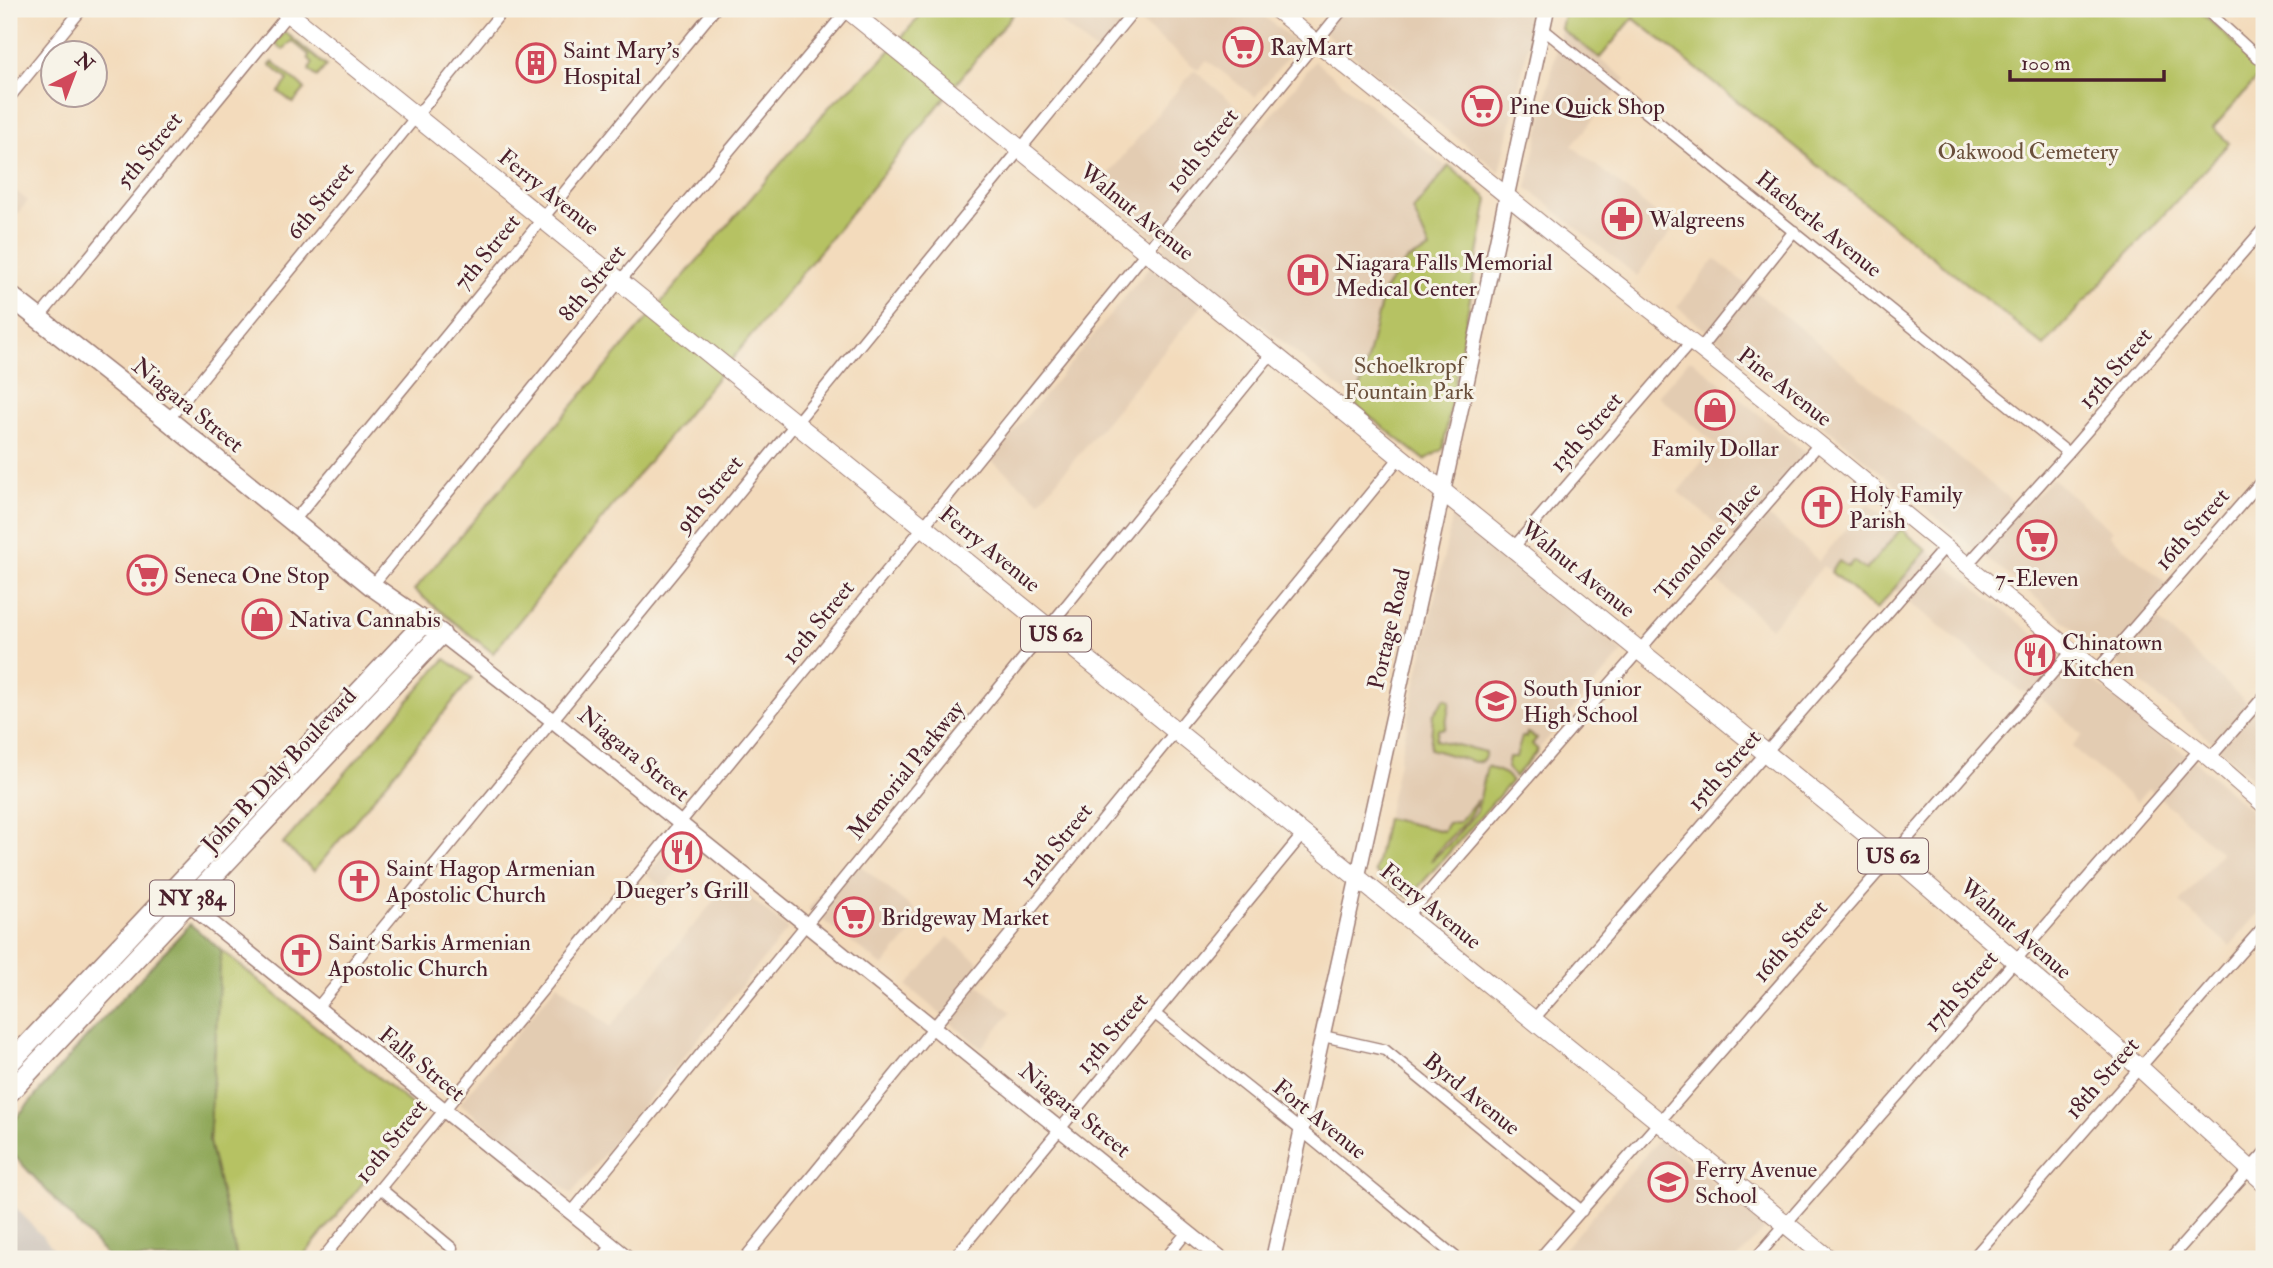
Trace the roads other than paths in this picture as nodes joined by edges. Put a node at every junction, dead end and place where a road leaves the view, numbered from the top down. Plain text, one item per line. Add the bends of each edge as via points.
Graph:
1 (82, 9) edge
2 (504, 9) edge
3 (715, 9) edge
4 (848, 9) edge
5 (1135, 9) edge
6 (1275, 9) edge
7 (1343, 9) edge
8 (1547, 9) edge
9 (2205, 9) edge
10 (288, 10) edge
11 (1543, 29) junction
12 (1316, 42) junction
13 (2264, 63) edge
14 (9, 98) edge
15 (416, 116) junction
16 (1020, 149) junction
17 (1506, 195) junction
18 (542, 218) junction
19 (2264, 228) edge
20 (1794, 231) junction
21 (1147, 252) junction
22 (620, 281) junction
23 (9, 295) edge
24 (39, 318) junction
25 (1695, 346) junction
26 (1272, 353) junction
27 (168, 420) junction
28 (795, 422) junction
29 (1819, 443) junction
30 (2068, 453) junction
31 (1400, 457) junction
32 (2264, 478) edge
33 (1443, 492) junction
34 (293, 522) junction
35 (923, 527) junction
36 (1945, 547) junction
37 (1513, 548) junction
38 (1968, 565) junction
39 (372, 586) junction
40 (424, 623) junction
41 (1049, 628) junction
42 (441, 634) junction
43 (1640, 651) junction
44 (2072, 651) junction
45 (2097, 670) junction
46 (2264, 696) edge
47 (552, 720) junction
48 (1176, 731) junction
49 (1767, 754) junction
50 (2205, 754) junction
51 (2264, 805) edge
52 (680, 823) junction
53 (1303, 834) junction
54 (1892, 855) junction
55 (1357, 878) junction
56 (187, 903) junction
57 (1406, 918) junction
58 (807, 926) junction
59 (2264, 926) edge
60 (2015, 960) junction
61 (317, 1008) junction
62 (1155, 1014) junction
63 (1533, 1020) junction
64 (933, 1027) junction
65 (1323, 1036) junction
66 (9, 1064) edge
67 (2139, 1067) junction
68 (9, 1093) edge
69 (444, 1110) junction
70 (1658, 1121) junction
71 (1060, 1129) junction
72 (1302, 1131) junction
73 (2264, 1153) edge
74 (2249, 1170) junction
75 (2264, 1182) edge
76 (380, 1188) junction
77 (1582, 1211) junction
78 (571, 1213) junction
79 (1786, 1224) junction
80 (1188, 1232) junction
81 (612, 1246) junction
82 (452, 1248) dead end
83 (321, 1259) edge
84 (601, 1259) edge
85 (629, 1259) edge
86 (744, 1259) edge
87 (953, 1259) edge
88 (1165, 1259) edge
89 (1222, 1259) edge
90 (1274, 1259) edge
91 (1458, 1259) edge
92 (1539, 1259) edge
93 (1755, 1259) edge
94 (1829, 1259) edge
95 (1972, 1259) edge
96 (2170, 1259) edge

1 - 14 street
2 - 15 street, 6th Street
3 - 18 street, 7th Street
4 - 16 main road, Walnut Avenue / US 62
4 - 22 street, 8th Street
5 - 16 street, 9th Street
6 - 12 main road, Pine Avenue
7 - 12 street, 10th Street
8 - 11 street, Portage Road
9 - 13 street
10 - 15 main road, Ferry Avenue / US 62
10 - 24 street, 5th Street
11 - 17 street, Portage Road
11 - 20 street, Haeberle Avenue
12 - 17 main road, Pine Avenue
12 - 21 street, 10th Street
15 - 18 main road, Ferry Avenue / US 62
15 - 27 street, 6th Street
16 - 21 main road, Walnut Avenue / US 62
16 - 28 street, 9th Street
17 - 25 main road, Pine Avenue
17 - 33 street, Portage Road
18 - 22 main road, Ferry Avenue / US 62
18 - 34 street, 7th Street
19 - 30 street, 15th Street
20 - 25 street, 13th Street
20 - 30 street, Haeberle Avenue
21 - 26 main road, Walnut Avenue / US 62
21 - 35 street, 10th Street
22 - 28 main road, Ferry Avenue / US 62
22 - 39 street, 8th Street
23 - 24 highway, Niagara Street
24 - 27 highway, Niagara Street
25 - 29 main road, Pine Avenue
25 - 37 street, 13th Street
26 - 31 main road, Walnut Avenue / US 62
26 - 41 street, Memorial Parkway
27 - 34 highway, Niagara Street
28 - 35 main road, Ferry Avenue / US 62
28 - 47 street, 9th Street
29 - 36 main road, Pine Avenue
29 - 43 street, Tronolone Place
30 - 38 street, 15th Street
31 - 33 main road, Walnut Avenue / US 62
31 - 48 street, 12th Street
32 - 45 street, 16th Street
33 - 37 main road, Walnut Avenue / US 62
33 - 55 street, Portage Road
34 - 39 highway, Niagara Street
35 - 41 main road, Ferry Avenue / US 62
35 - 52 street, 10th Street
36 - 38 main road, Pine Avenue
36 - 49 street, 15th Street
37 - 43 main road, Walnut Avenue / US 62
38 - 44 main road, Pine Avenue
39 - 40 highway, Niagara Street
40 - 42 highway, Niagara Street
40 - 66 highway, John B. Daly Boulevard / NY 384
41 - 48 main road, Ferry Avenue / US 62
41 - 58 street, Memorial Parkway
42 - 47 street, Niagara Street
42 - 56 highway, John B. Daly Boulevard / NY 384
43 - 49 main road, Walnut Avenue / US 62
43 - 57 street, Tronolone Place
44 - 45 main road, Pine Avenue
44 - 54 street, 16th Street
45 - 50 main road, Pine Avenue
46 - 50 street, 17th Street
47 - 52 street, Niagara Street
47 - 61 street, 9th Street
48 - 53 main road, Ferry Avenue / US 62
48 - 64 street, 12th Street
49 - 54 main road, Walnut Avenue / US 62
49 - 63 street, 15th Street
50 - 51 main road, Pine Avenue
50 - 60 street, 17th Street
52 - 58 street, Niagara Street
52 - 69 street, 10th Street
53 - 55 main road, Ferry Avenue / US 62
53 - 62 street, 13th Street
54 - 60 main road, Walnut Avenue / US 62
54 - 70 street, 16th Street
55 - 57 main road, Ferry Avenue / US 62
55 - 65 street, Portage Road
56 - 61 street, Falls Street
56 - 68 highway, John B. Daly Boulevard / NY 384
57 - 63 main road, Ferry Avenue / US 62
58 - 64 street, Niagara Street
58 - 78 street, Memorial Parkway
59 - 67 street, 18th Street
60 - 67 main road, Walnut Avenue / US 62
60 - 79 street, 17th Street
61 - 69 street, Falls Street
62 - 71 street, 13th Street
62 - 72 street, Fort Avenue
63 - 70 main road, Ferry Avenue / US 62
64 - 71 street, Niagara Street
64 - 86 street, 12th Street
65 - 72 street, Portage Road
65 - 77 street, Byrd Avenue via 1385,1050
67 - 74 main road, Walnut Avenue / US 62
67 - 95 street, 18th Street
69 - 76 street, 10th Street
69 - 78 street, Falls Street
70 - 77 street, 16th Street
70 - 79 main road, Ferry Avenue / US 62
71 - 80 street, Niagara Street
71 - 87 street, 13th Street
72 - 90 street, Portage Road
72 - 91 street, Fort Avenue
73 - 74 street
74 - 75 main road, Walnut Avenue / US 62
74 - 96 street
76 - 82 street
76 - 83 street, 10th Street
77 - 92 street, 16th Street
78 - 81 street, Falls Street
79 - 93 street, 17th Street
79 - 94 main road, Ferry Avenue / US 62
80 - 88 street
80 - 89 street, Niagara Street
81 - 84 street
81 - 85 street, Falls Street

